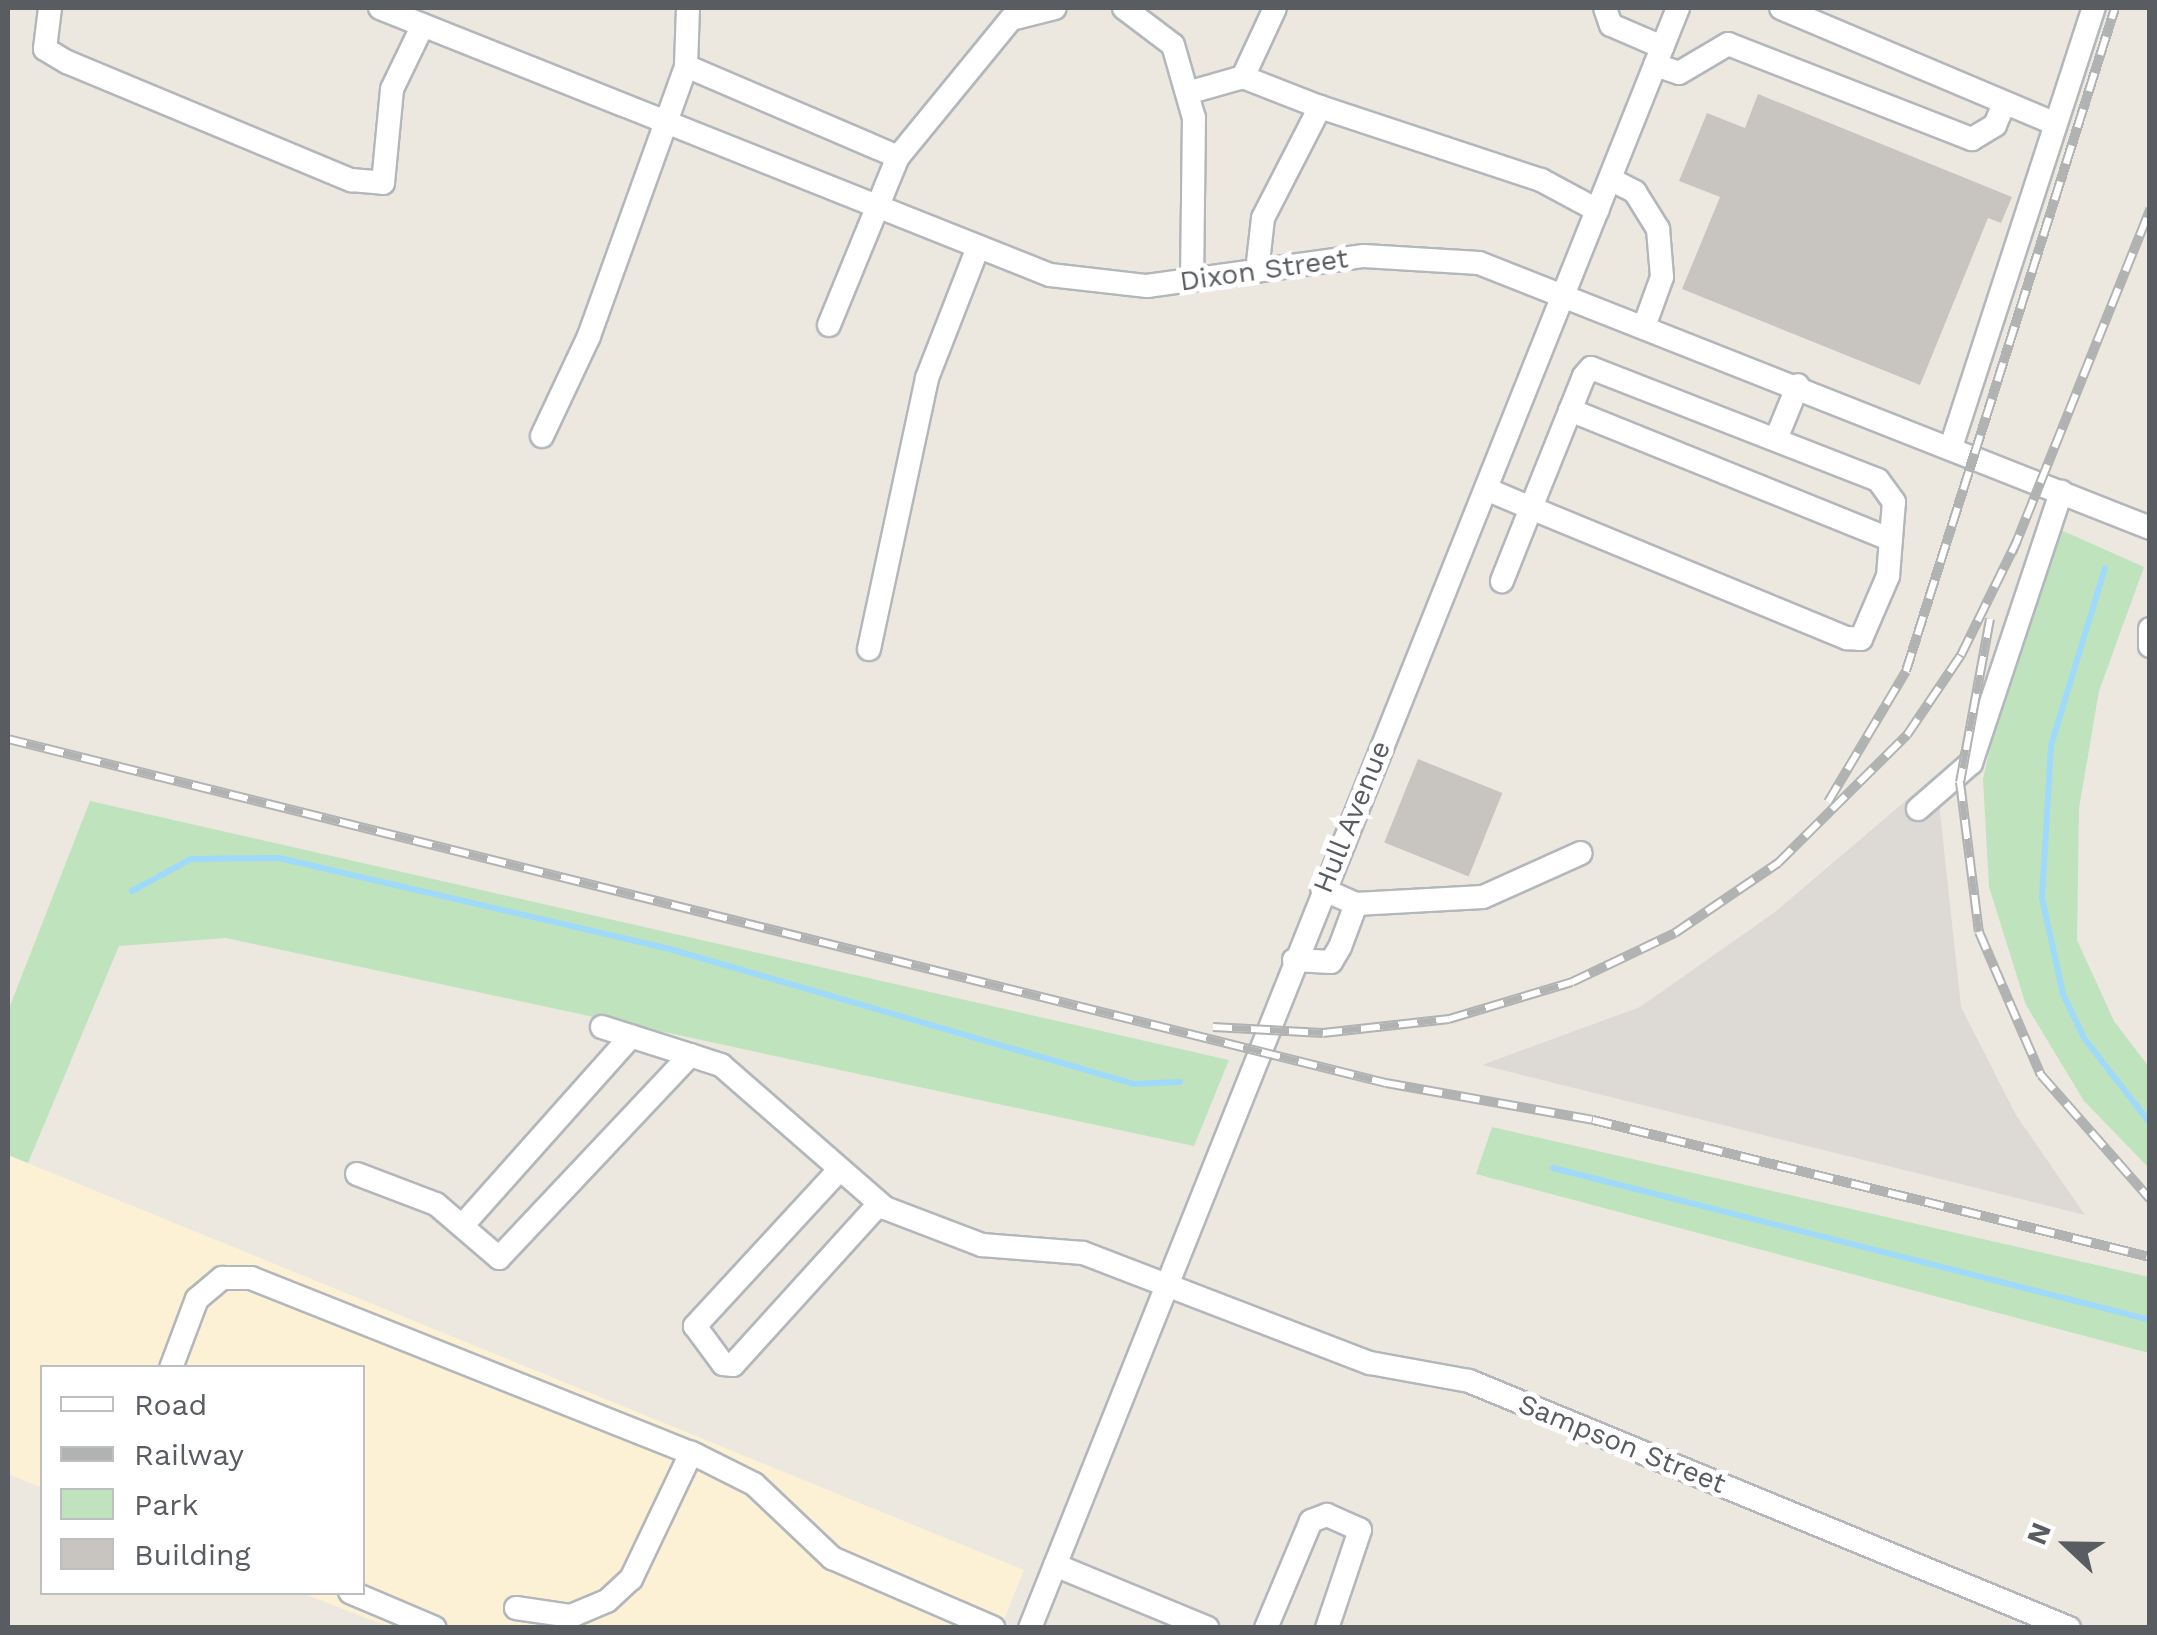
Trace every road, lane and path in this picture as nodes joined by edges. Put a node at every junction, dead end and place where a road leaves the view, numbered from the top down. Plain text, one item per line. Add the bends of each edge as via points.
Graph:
1 (50, 8) edge
2 (380, 8) edge
3 (688, 8) edge
4 (1055, 8) edge
5 (1124, 8) edge
6 (1275, 8) edge
7 (1605, 8) edge
8 (1678, 8) edge
9 (1782, 8) edge
10 (2094, 8) edge
11 (423, 24) junction
12 (1659, 56) junction
13 (686, 66) junction
14 (1243, 77) junction
15 (1187, 92) junction
16 (2004, 104) junction
17 (1320, 107) junction
18 (660, 120) junction
19 (2056, 124) junction
20 (898, 158) junction
21 (1610, 179) junction
22 (881, 208) junction
23 (1597, 210) junction
24 (978, 247) junction
25 (1257, 271) junction
26 (1192, 280) junction
27 (1564, 294) junction
28 (1645, 324) junction
29 (829, 325) dead end
30 (1798, 385) junction
31 (1570, 410) junction
32 (542, 436) dead end
33 (1776, 439) junction
34 (1951, 448) junction
35 (1486, 488) junction
36 (2061, 492) junction
37 (1531, 508) junction
38 (2150, 528) edge
39 (1891, 540) junction
40 (1502, 581) dead end
41 (2150, 629) edge
42 (2150, 646) edge
43 (869, 648) dead end
44 (1918, 809) dead end
45 (1581, 854) dead end
46 (1322, 889) junction
47 (1356, 904) junction
48 (1294, 960) junction
49 (602, 1027) dead end
50 (631, 1036) junction
51 (690, 1055) junction
52 (840, 1169) junction
53 (357, 1174) dead end
54 (879, 1204) junction
55 (462, 1226) junction
56 (1167, 1284) junction
57 (172, 1365) edge
58 (691, 1453) junction
59 (1054, 1565) junction
60 (357, 1595) edge
61 (516, 1608) dead end
62 (942, 1617) edge
63 (435, 1628) edge
64 (994, 1628) edge
65 (1030, 1628) edge
66 (1208, 1628) edge
67 (1266, 1628) edge
68 (1327, 1628) edge
69 (2070, 1628) edge

1 - 11 street via 45,49 67,62 351,180 383,182 392,89
2 - 11 street, Dixon Street
3 - 13 street
4 - 20 street via 1012,19
5 - 15 street via 1172,45
6 - 14 street
7 - 12 street via 1611,25
8 - 12 street, Hull Avenue
9 - 16 street
10 - 19 street
11 - 18 street, Dixon Street
12 - 16 street via 1679,73 1728,44 1972,139 1995,124
12 - 21 street, Hull Avenue
13 - 18 street
13 - 20 street
14 - 15 street
14 - 17 street
15 - 26 street
16 - 19 street
17 - 23 street via 1540,180
17 - 25 street via 1263,218
18 - 22 street, Dixon Street
18 - 32 street via 588,336
19 - 34 street
20 - 22 street
21 - 23 street, Hull Avenue
21 - 28 street via 1635,192 1658,229 1662,277
22 - 24 street, Dixon Street
22 - 29 street
23 - 27 street, Hull Avenue
24 - 26 street, Dixon Street via 1050,275 1114,286
24 - 43 street via 927,378
25 - 26 street, Dixon Street
25 - 27 street, Dixon Street via 1423,254
27 - 28 street, Dixon Street
27 - 35 street, Hull Avenue
28 - 30 street, Dixon Street
30 - 33 street
30 - 34 street, Dixon Street
31 - 33 street via 1584,376 1602,369
31 - 37 street
31 - 39 street
33 - 39 street via 1889,489
34 - 36 street, Dixon Street
35 - 37 street
35 - 46 street, Hull Avenue
36 - 38 street, Dixon Street
36 - 44 street via 1972,763
37 - 39 street via 1847,638 1870,628
37 - 40 street
41 - 42 street
45 - 47 street via 1483,897
46 - 47 street
46 - 48 street, Hull Avenue
47 - 48 street via 1332,962
48 - 56 street, Hull Avenue
49 - 50 street
50 - 51 street
50 - 55 street
51 - 52 street via 721,1066
51 - 55 street via 509,1254 499,1258
52 - 54 street
52 - 54 street via 694,1326 723,1364 733,1365
53 - 55 street via 436,1204
54 - 56 street, Sampson Street via 982,1245 1084,1253
56 - 59 street, Hull Avenue
56 - 69 street, Sampson Street via 1370,1363 1469,1381
57 - 58 street via 198,1300 222,1278 251,1278
58 - 61 street via 631,1578 607,1602 571,1616
58 - 62 street via 754,1484 832,1558
59 - 65 street, Hull Avenue
59 - 66 street
60 - 63 street
62 - 64 street
67 - 68 street via 1311,1522 1327,1515 1360,1530

